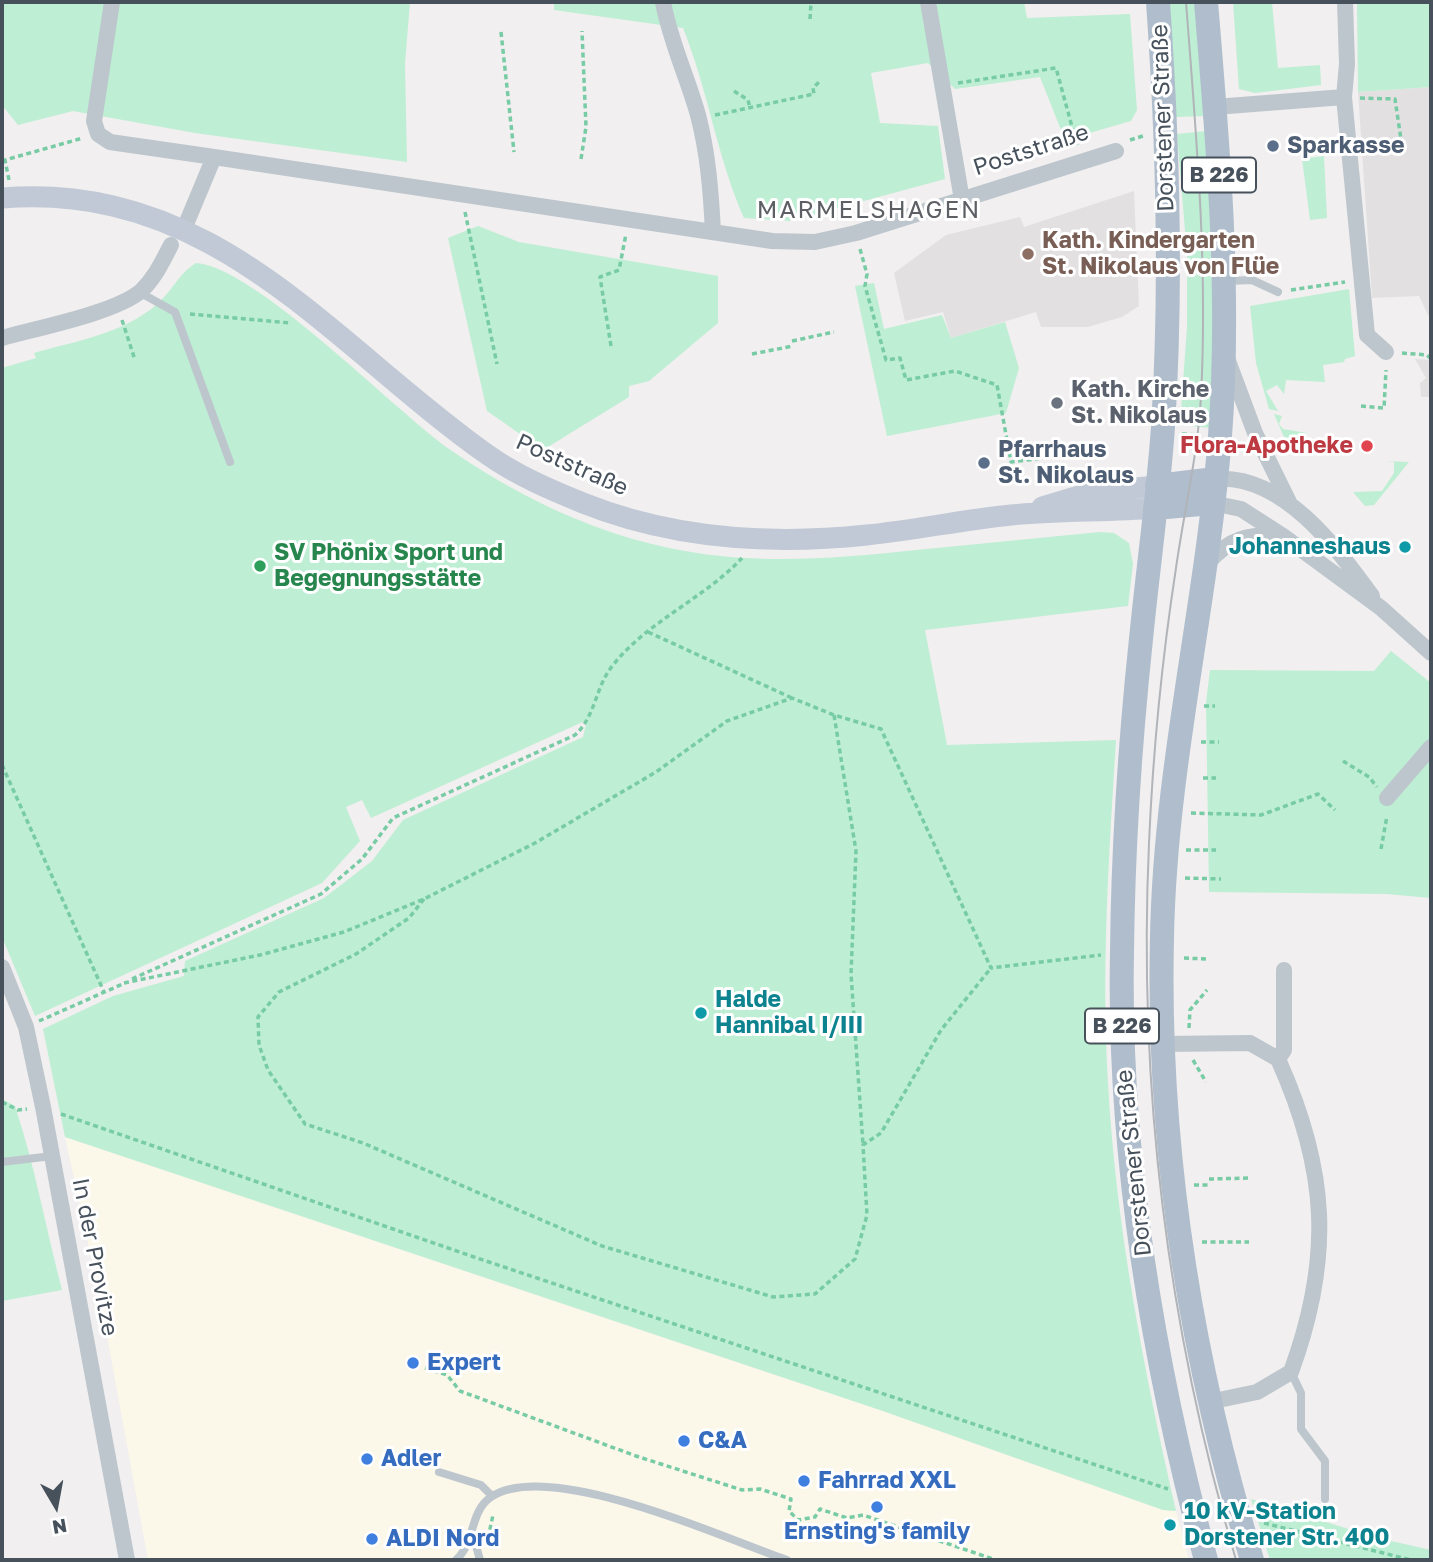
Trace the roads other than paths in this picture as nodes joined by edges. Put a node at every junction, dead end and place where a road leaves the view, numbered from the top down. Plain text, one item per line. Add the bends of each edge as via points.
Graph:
1 (112, 2) edge
2 (663, 2) edge
3 (928, 2) edge
4 (1158, 2) edge
5 (1206, 2) edge
6 (1345, 2) edge
7 (1344, 97) junction
8 (1215, 107) junction
9 (1116, 151) road end
10 (214, 157) junction
11 (7, 197) edge
12 (962, 200) junction
13 (713, 232) junction
14 (177, 237) junction
15 (1223, 281) junction
16 (139, 292) junction
17 (1278, 292) road end
18 (2, 338) edge
19 (1224, 349) junction
20 (1387, 352) road end
21 (230, 461) dead end
22 (1214, 491) junction
23 (1156, 497) junction
24 (1290, 504) junction
25 (1283, 536) junction
26 (1204, 567) junction
27 (1381, 608) junction
28 (1431, 653) edge
29 (1431, 747) edge
30 (1387, 798) road end
31 (2, 967) edge
32 (1284, 970) dead end
33 (1162, 1044) junction
34 (1278, 1059) junction
35 (52, 1156) junction
36 (2, 1162) edge
37 (1291, 1372) junction
38 (1209, 1402) junction
39 (439, 1472) dead end
40 (492, 1496) junction
41 (1325, 1499) dead end
42 (473, 1535) junction
43 (1204, 1555) edge
44 (127, 1560) edge
45 (456, 1560) edge
46 (480, 1560) edge
47 (787, 1560) edge
48 (1252, 1560) edge

1 - 10 street via 94,121 98,134 110,142
2 - 13 street via 699,118 710,177
3 - 12 street, Poststraße
4 - 23 main road, Dorstener Straße / B 226 via 1167,129 1168,335
5 - 8 main road, Dorstener Straße / B 226
6 - 7 street
7 - 8 street
7 - 20 street via 1367,335
8 - 15 main road, Dorstener Straße / B 226
9 - 12 street, Poststraße
10 - 13 street, Poststraße
10 - 14 street
11 - 14 street, Poststraße via 112,207
12 - 13 street, Poststraße via 815,242
14 - 16 street
14 - 23 street, Poststraße via 259,270 490,457 584,503 640,522 747,539 867,535 1013,515 1092,492
15 - 17 lane via 1252,280
15 - 19 main road, Dorstener Straße / B 226
16 - 18 street via 116,304
16 - 21 lane via 174,312
19 - 22 main road, Dorstener Straße / B 226
19 - 24 street via 1255,433
22 - 23 main road
22 - 24 street via 1243,481
22 - 25 street
22 - 26 main road, Dorstener Straße / B 226
23 - 43 main road, Dorstener Straße / B 226 via 1133,718 1122,954 1124,1077 1150,1314
24 - 27 street via 1329,538
25 - 26 street via 1239,538 1220,548
25 - 27 street
26 - 33 main road, Dorstener Straße / B 226 via 1166,851
27 - 28 street
29 - 30 street
31 - 35 street, In der Provitze via 26,1027
32 - 34 street via 1284,1050
33 - 34 street via 1251,1042
33 - 38 main road, Dorstener Straße / B 226 via 1180,1242
34 - 37 street via 1300,1109 1320,1216 1310,1314
35 - 36 lane
35 - 44 street, In der Provitze
37 - 38 street via 1257,1392
37 - 41 lane via 1301,1393 1301,1429 1325,1461
38 - 48 main road, Dorstener Straße / B 226
39 - 40 lane via 481,1485
40 - 42 lane via 476,1515
40 - 47 lane via 530,1486 577,1488
42 - 45 lane
42 - 46 lane

